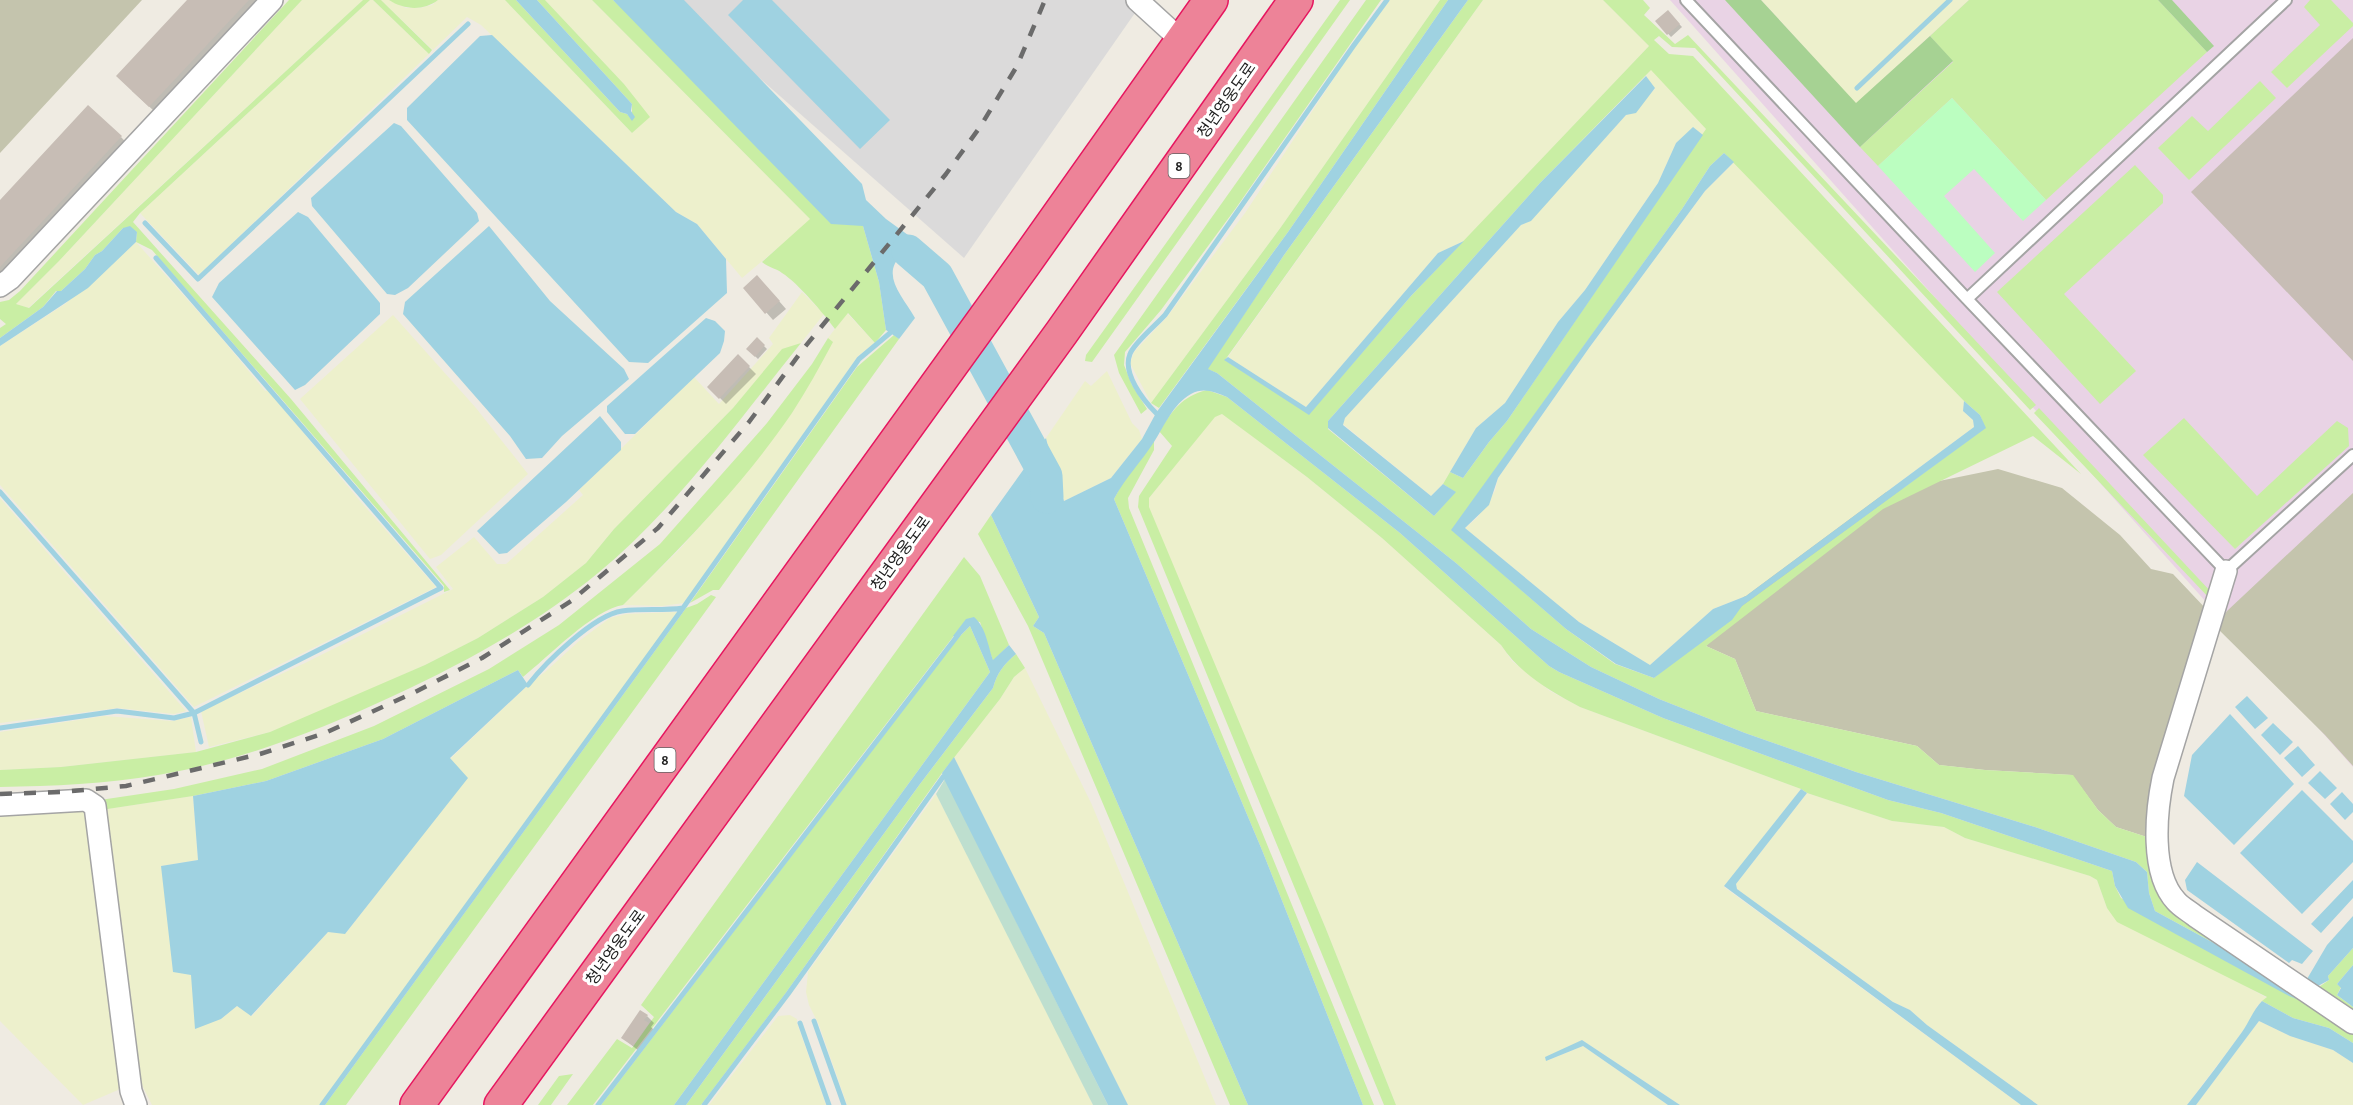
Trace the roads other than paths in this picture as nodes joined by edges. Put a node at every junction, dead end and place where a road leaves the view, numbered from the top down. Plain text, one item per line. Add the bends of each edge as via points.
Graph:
1 (272, 0) edge
2 (1137, 0) edge
3 (1211, 0) edge
4 (1296, 0) edge
5 (1686, 0) edge
6 (2286, 0) edge
7 (1182, 41) junction
8 (0, 286) edge
9 (1966, 299) junction
10 (2353, 455) edge
11 (2226, 571) junction
12 (0, 805) edge
13 (2353, 1023) edge
14 (136, 1105) edge
15 (417, 1105) edge
16 (501, 1105) edge

1 - 8 street
2 - 7 street
3 - 7 highway, 8
4 - 16 highway, 청년영웅도로 / 8 via 1062,332
5 - 9 lane
6 - 9 lane
7 - 15 highway, 8
9 - 11 lane
10 - 11 lane
11 - 13 street via 2157,808 2160,863 2166,885 2176,901 2194,916
12 - 14 street via 86,800 95,806 131,1091

